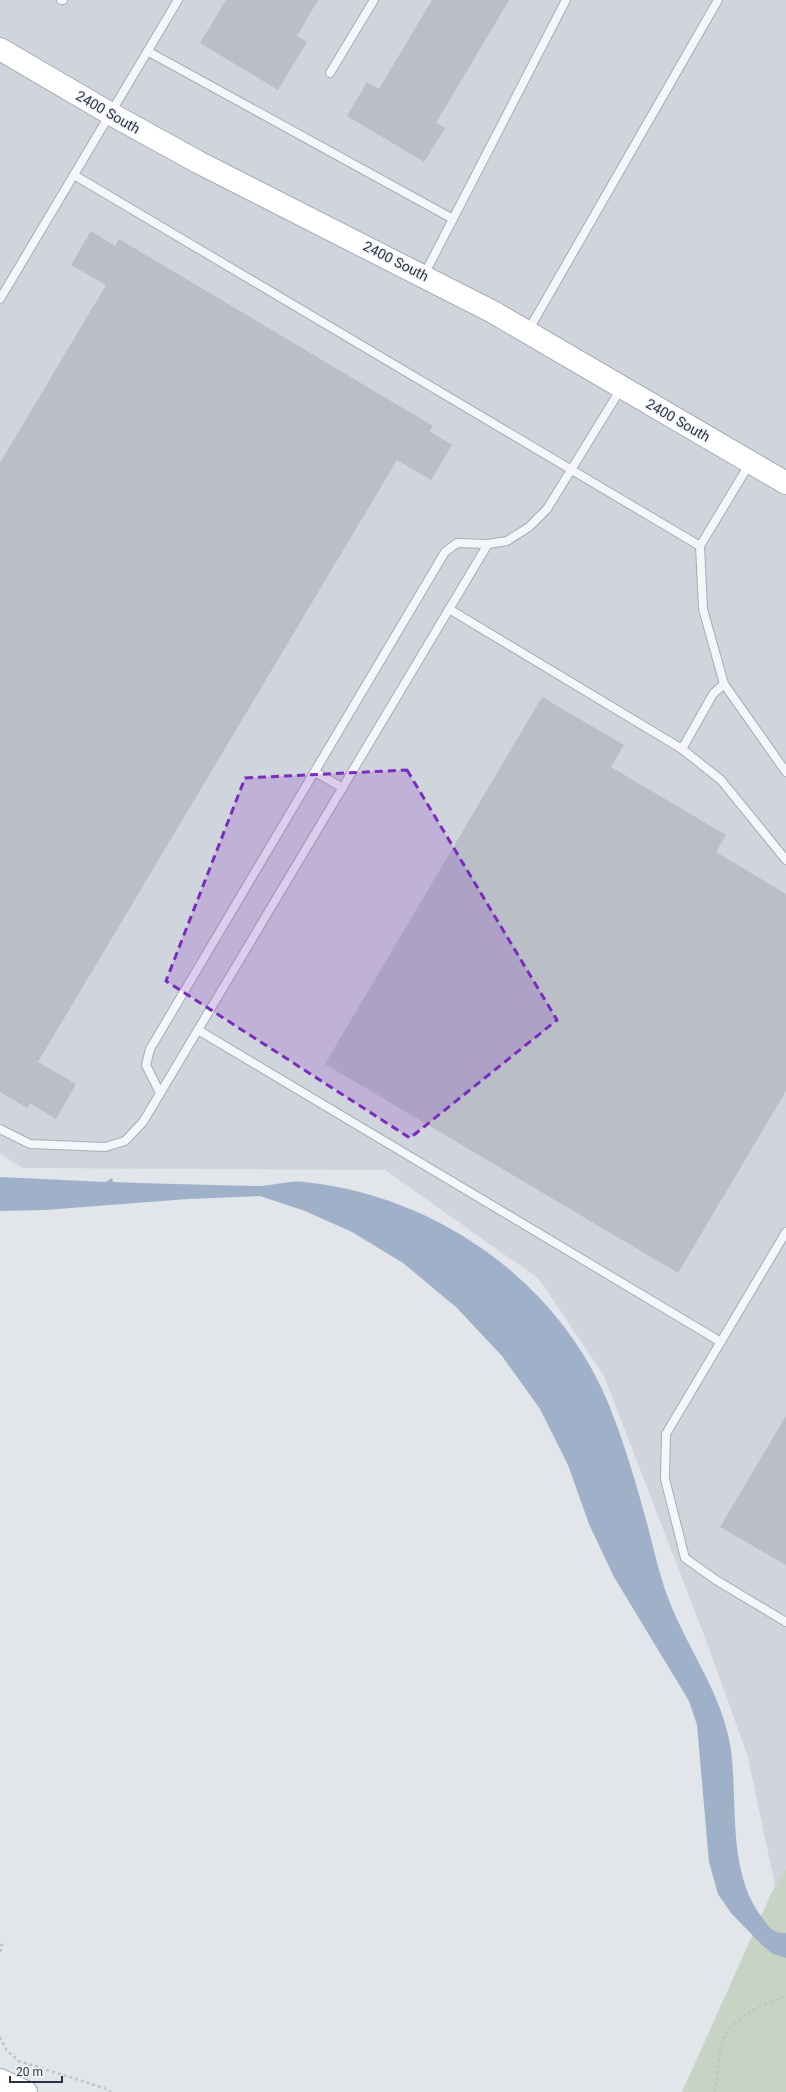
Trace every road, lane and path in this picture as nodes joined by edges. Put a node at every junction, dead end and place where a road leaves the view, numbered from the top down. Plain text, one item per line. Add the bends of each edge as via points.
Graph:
1 (178, 0) edge
2 (374, 0) edge
3 (566, 0) edge
4 (718, 0) edge
5 (0, 49) edge
6 (149, 52) junction
7 (330, 73) dead end
8 (111, 114) junction
9 (74, 175) junction
10 (453, 220) junction
11 (424, 276) junction
12 (0, 299) edge
13 (528, 332) junction
14 (622, 387) junction
15 (751, 462) junction
16 (572, 470) junction
17 (786, 483) edge
18 (488, 544) junction
19 (700, 546) junction
20 (449, 609) junction
21 (724, 684) junction
22 (682, 748) junction
23 (314, 772) junction
24 (786, 772) edge
25 (342, 788) junction
26 (786, 860) edge
27 (198, 1030) junction
28 (160, 1093) junction
29 (0, 1129) edge
30 (786, 1232) edge
31 (721, 1342) junction
32 (786, 1622) edge
33 (0, 1945) edge
34 (0, 1953) edge
35 (786, 1996) edge
36 (0, 2037) edge
37 (0, 2080) edge
38 (26, 2092) edge
39 (111, 2092) edge
40 (714, 2092) edge

1 - 6 lane
2 - 7 lane
3 - 10 lane
4 - 13 lane
5 - 8 street, 2400 South
6 - 8 lane
6 - 10 lane
8 - 9 lane
8 - 11 street, 2400 South via 204,165
9 - 12 lane
9 - 16 lane
10 - 11 lane
11 - 13 street, 2400 South
13 - 14 street, 2400 South
14 - 15 street, 2400 South
14 - 16 lane
15 - 17 street, 2400 South
15 - 19 lane
16 - 18 lane via 547,509 529,527 507,542
16 - 19 lane
18 - 20 lane
18 - 23 lane via 457,543 445,552
19 - 21 lane via 703,609
20 - 22 lane
20 - 25 lane
21 - 22 lane via 713,694
21 - 24 lane
22 - 26 lane via 721,780
23 - 25 lane
23 - 28 lane via 150,1048 146,1065
25 - 27 lane
27 - 28 lane
27 - 31 lane
28 - 29 lane via 143,1122 125,1141 105,1147 30,1144
30 - 31 lane
31 - 32 lane via 666,1434 665,1479 685,1558
33 - 34 path
35 - 40 path via 758,2006 726,2033 721,2046 718,2081
36 - 39 path via 7,2051 19,2061
37 - 38 street

